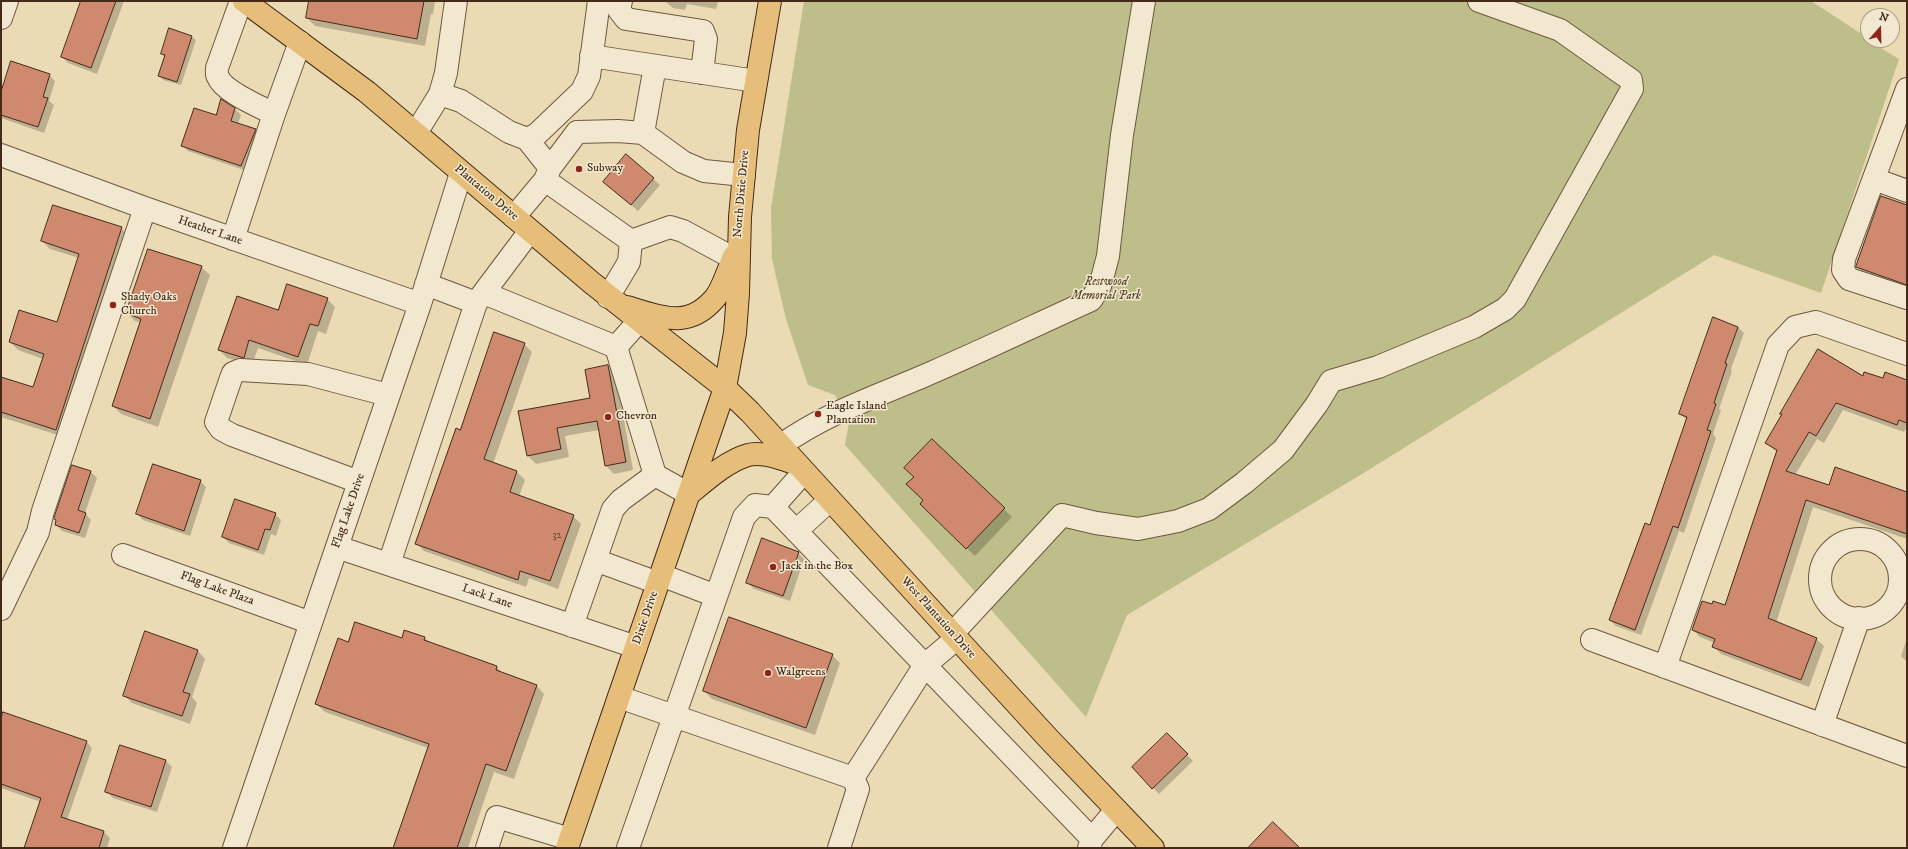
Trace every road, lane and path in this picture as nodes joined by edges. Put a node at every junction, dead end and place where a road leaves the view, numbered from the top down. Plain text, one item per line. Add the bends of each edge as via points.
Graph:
1 (7, 1) edge
2 (243, 1) edge
3 (456, 1) edge
4 (599, 1) edge
5 (621, 1) edge
6 (770, 1) edge
7 (1144, 1) edge
8 (1479, 1) edge
9 (1, 18) edge
10 (300, 42) junction
11 (591, 56) junction
12 (655, 66) junction
13 (702, 73) junction
14 (756, 81) junction
15 (1907, 90) edge
16 (440, 94) junction
17 (274, 114) junction
18 (1903, 115) edge
19 (416, 133) junction
20 (644, 133) junction
21 (527, 139) junction
22 (1, 155) edge
23 (461, 173) junction
24 (547, 174) junction
25 (744, 175) junction
26 (1874, 179) junction
27 (1907, 191) edge
28 (145, 208) junction
29 (522, 224) junction
30 (233, 239) junction
31 (631, 241) junction
32 (736, 253) junction
33 (423, 294) junction
34 (480, 298) junction
35 (1907, 298) edge
36 (613, 300) junction
37 (639, 321) junction
38 (616, 347) junction
39 (1907, 354) edge
40 (725, 388) junction
41 (388, 395) junction
42 (780, 446) junction
43 (800, 468) junction
44 (655, 475) junction
45 (359, 482) junction
46 (689, 494) junction
47 (830, 500) junction
48 (773, 507) junction
49 (796, 531) junction
50 (337, 546) junction
51 (123, 555) dead end
52 (595, 560) junction
53 (389, 564) junction
54 (660, 579) junction
55 (716, 596) junction
56 (1, 609) edge
57 (1859, 618) dead end
58 (311, 623) junction
59 (572, 626) junction
60 (954, 636) junction
61 (1592, 640) dead end
62 (636, 647) junction
63 (925, 665) junction
64 (1665, 667) junction
65 (619, 697) junction
66 (674, 717) junction
67 (1822, 725) junction
68 (1907, 756) edge
69 (853, 778) junction
70 (1116, 810) junction
71 (568, 844) edge
72 (1091, 844) edge
73 (1145, 845) edge
74 (234, 848) edge
75 (487, 848) edge
76 (628, 848) edge
77 (839, 848) edge

1 - 9 street
2 - 10 main road, Plantation Drive
2 - 17 street via 217,68 217,76 222,85
3 - 16 street via 446,73
4 - 11 street
5 - 13 street via 620,10 626,19 702,31 706,39
6 - 14 main road, North Dixie Drive
7 - 42 street via 1122,135 1108,256 1100,286 1091,300 933,373 824,418
8 - 60 street via 1560,30 1631,80 1632,89 1515,300 1506,309 1474,327 1378,367 1331,381 1283,450 1209,509 1178,522 1138,529 1062,515
10 - 17 street
10 - 19 main road, Plantation Drive via 367,92
11 - 12 street
11 - 21 street via 589,76 582,91 537,134
12 - 13 street
12 - 20 street
13 - 14 street
14 - 25 main road, North Dixie Drive
15 - 18 street
16 - 19 street
16 - 21 street via 461,101 509,132
17 - 30 street
18 - 26 street
19 - 23 main road, Plantation Drive
20 - 24 street via 577,132
20 - 25 street via 684,162 704,171
21 - 24 street
22 - 28 street, Heather Lane
23 - 29 main road, Plantation Drive
23 - 33 street, Flag Lake Drive
24 - 29 street
24 - 31 street
25 - 32 main road, North Dixie Drive
26 - 27 street
26 - 35 street via 1844,259 1843,270 1849,279
28 - 30 street, Heather Lane
28 - 56 street via 38,532
29 - 34 street
29 - 36 main road, Plantation Drive
30 - 33 street, Heather Lane
31 - 32 street via 670,227
31 - 36 street via 629,262
32 - 36 main road via 716,298 692,317 667,319
32 - 40 main road, North Dixie Drive via 738,293
33 - 34 street, Heather Lane
33 - 41 street, Flag Lake Drive
34 - 38 street, Heather Lane
34 - 53 street
36 - 37 main road, Plantation Drive
37 - 38 street
37 - 40 main road, Plantation Drive
38 - 44 street
39 - 64 street via 1816,322 1795,327 1778,346
40 - 42 main road, West Plantation Drive
40 - 46 main road, Dixie Drive
41 - 45 street, Flag Lake Drive
41 - 45 street via 308,374 240,370 233,373 217,416 216,422 221,429 232,435
42 - 43 main road, West Plantation Drive
43 - 46 main road via 773,456 749,455 718,470
43 - 47 main road, West Plantation Drive
43 - 48 street
44 - 46 street
44 - 52 street via 613,509
45 - 50 street, Flag Lake Drive
46 - 54 main road, Dixie Drive
47 - 49 street
47 - 60 main road, West Plantation Drive
48 - 49 street
48 - 55 street via 755,505 744,517
49 - 63 street
50 - 53 street, Lack Lane
50 - 58 street, Flag Lake Drive
51 - 58 street, Flag Lake Plaza
52 - 54 street
52 - 59 street
53 - 59 street, Lack Lane
54 - 55 street
54 - 62 main road, Dixie Drive
55 - 66 street
57 - 67 street
58 - 74 street, Flag Lake Drive
59 - 62 street, Lack Lane
60 - 63 street
60 - 70 main road, West Plantation Drive
61 - 64 street
62 - 65 main road, Dixie Drive
63 - 69 street
63 - 72 street
64 - 67 street
65 - 66 street
65 - 71 main road, Dixie Drive
66 - 69 street
66 - 76 street
67 - 68 street
69 - 77 street via 858,789
70 - 72 street
70 - 73 main road, West Plantation Drive
71 - 75 street via 497,817

